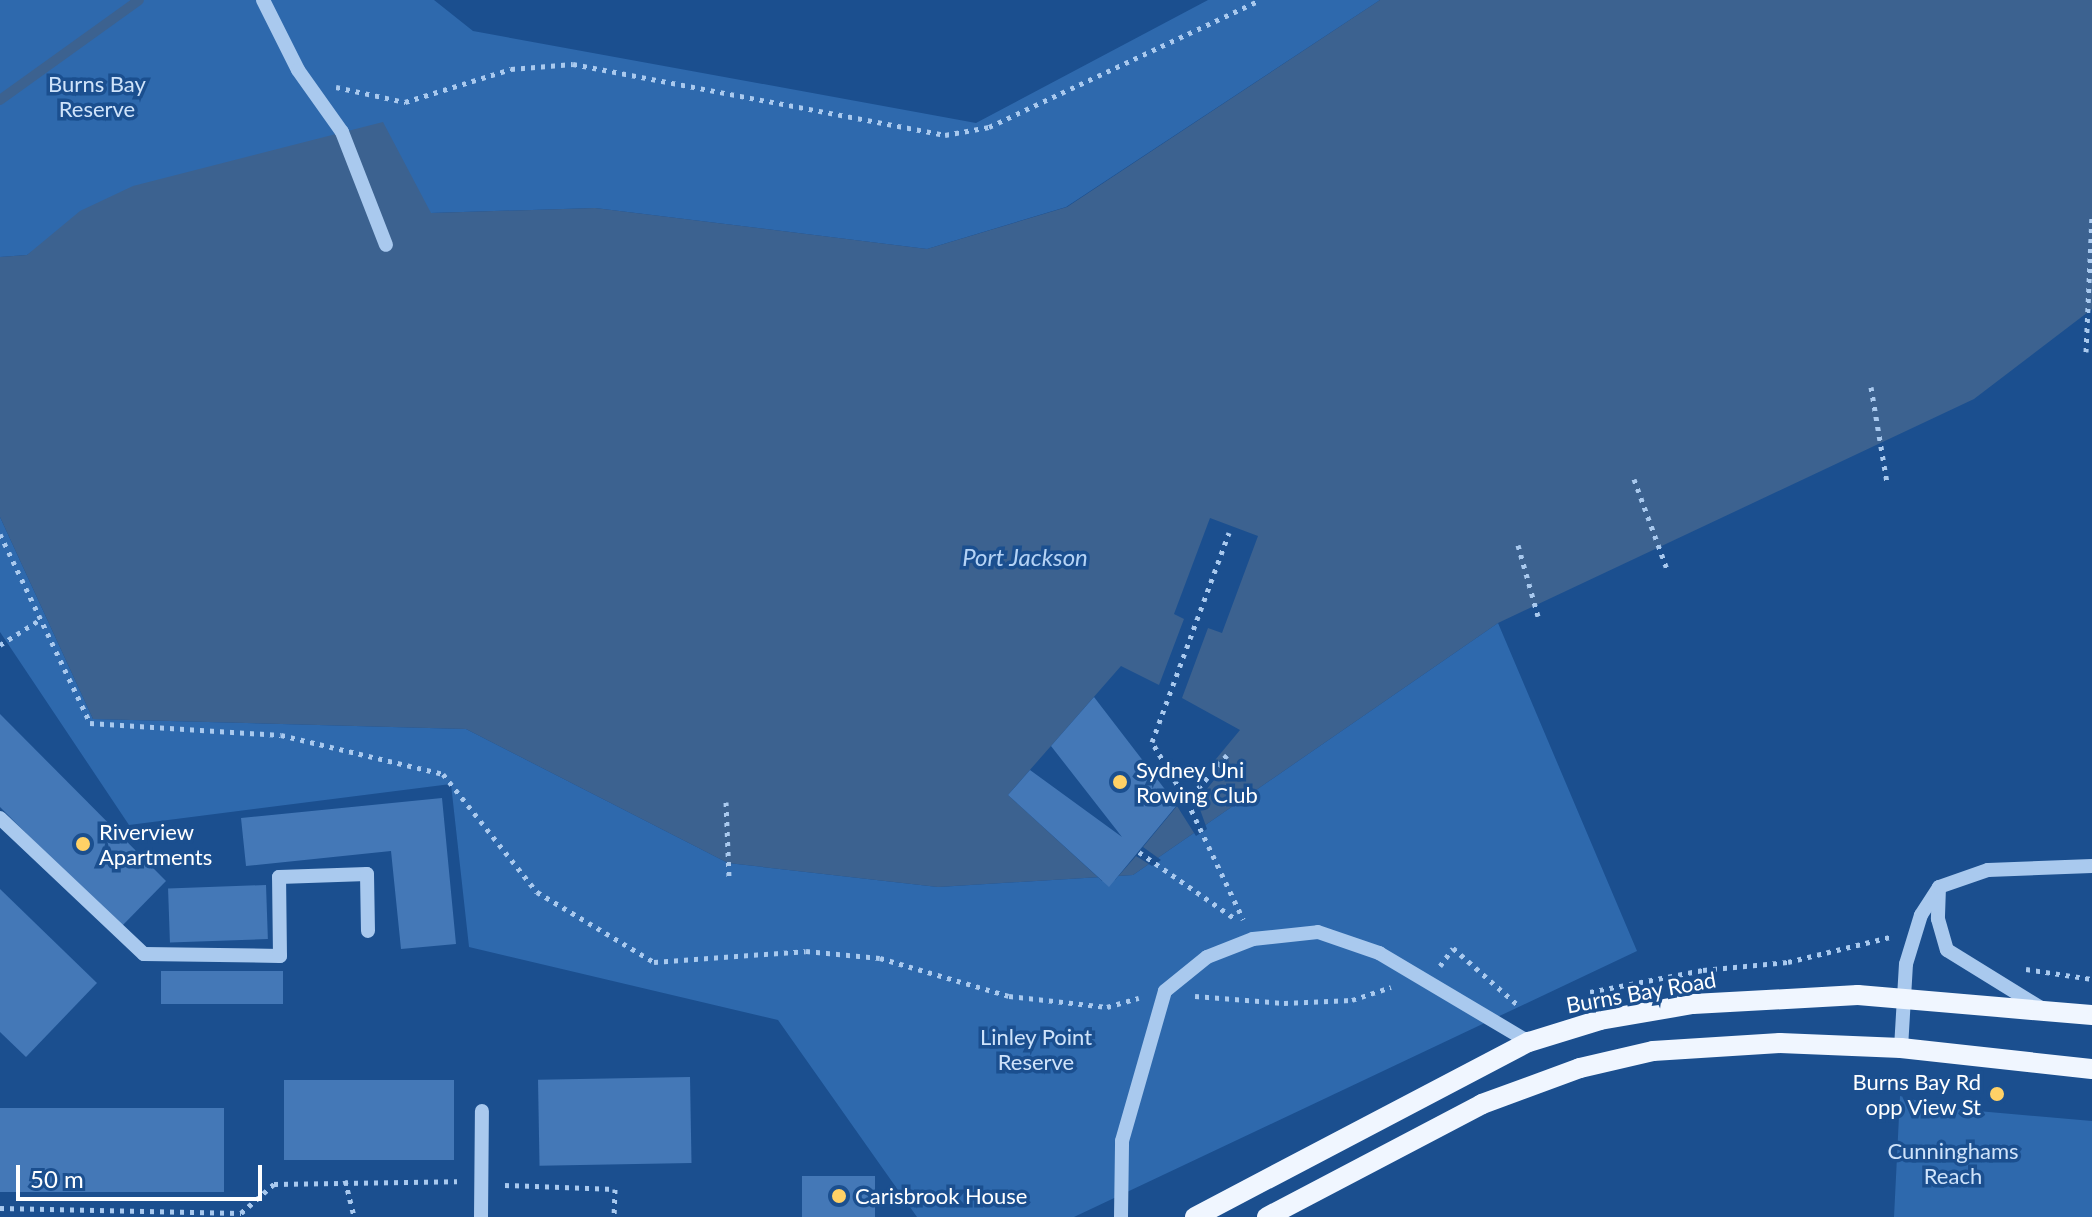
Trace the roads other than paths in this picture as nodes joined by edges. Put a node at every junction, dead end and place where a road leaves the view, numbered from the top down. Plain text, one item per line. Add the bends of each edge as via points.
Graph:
1 (263, 0) edge
2 (386, 245) dead end
3 (0, 818) edge
4 (2092, 866) edge
5 (1939, 887) junction
6 (368, 931) dead end
7 (1903, 998) junction
8 (2046, 1011) junction
9 (2092, 1015) edge
10 (1529, 1042) junction
11 (1901, 1048) junction
12 (2092, 1069) edge
13 (482, 1111) dead end
14 (481, 1217) edge
15 (1121, 1217) edge
16 (1195, 1217) edge
17 (1267, 1217) edge

1 - 2 street via 298,70 342,132
3 - 6 street via 144,954 280,956 279,877 367,874
4 - 5 street via 1988,870
5 - 7 street via 1913,939
5 - 8 street via 1938,919 1947,950
7 - 8 main road, Burns Bay Road
7 - 10 main road, Burns Bay Road via 1693,1004 1600,1020
7 - 11 street
8 - 9 main road, Burns Bay Road
10 - 15 street via 1422,976 1318,932 1253,939 1207,957 1165,991 1122,1141
10 - 16 main road, Burns Bay Road
11 - 12 main road
11 - 17 main road via 1688,1047 1580,1068 1482,1104
13 - 14 street

